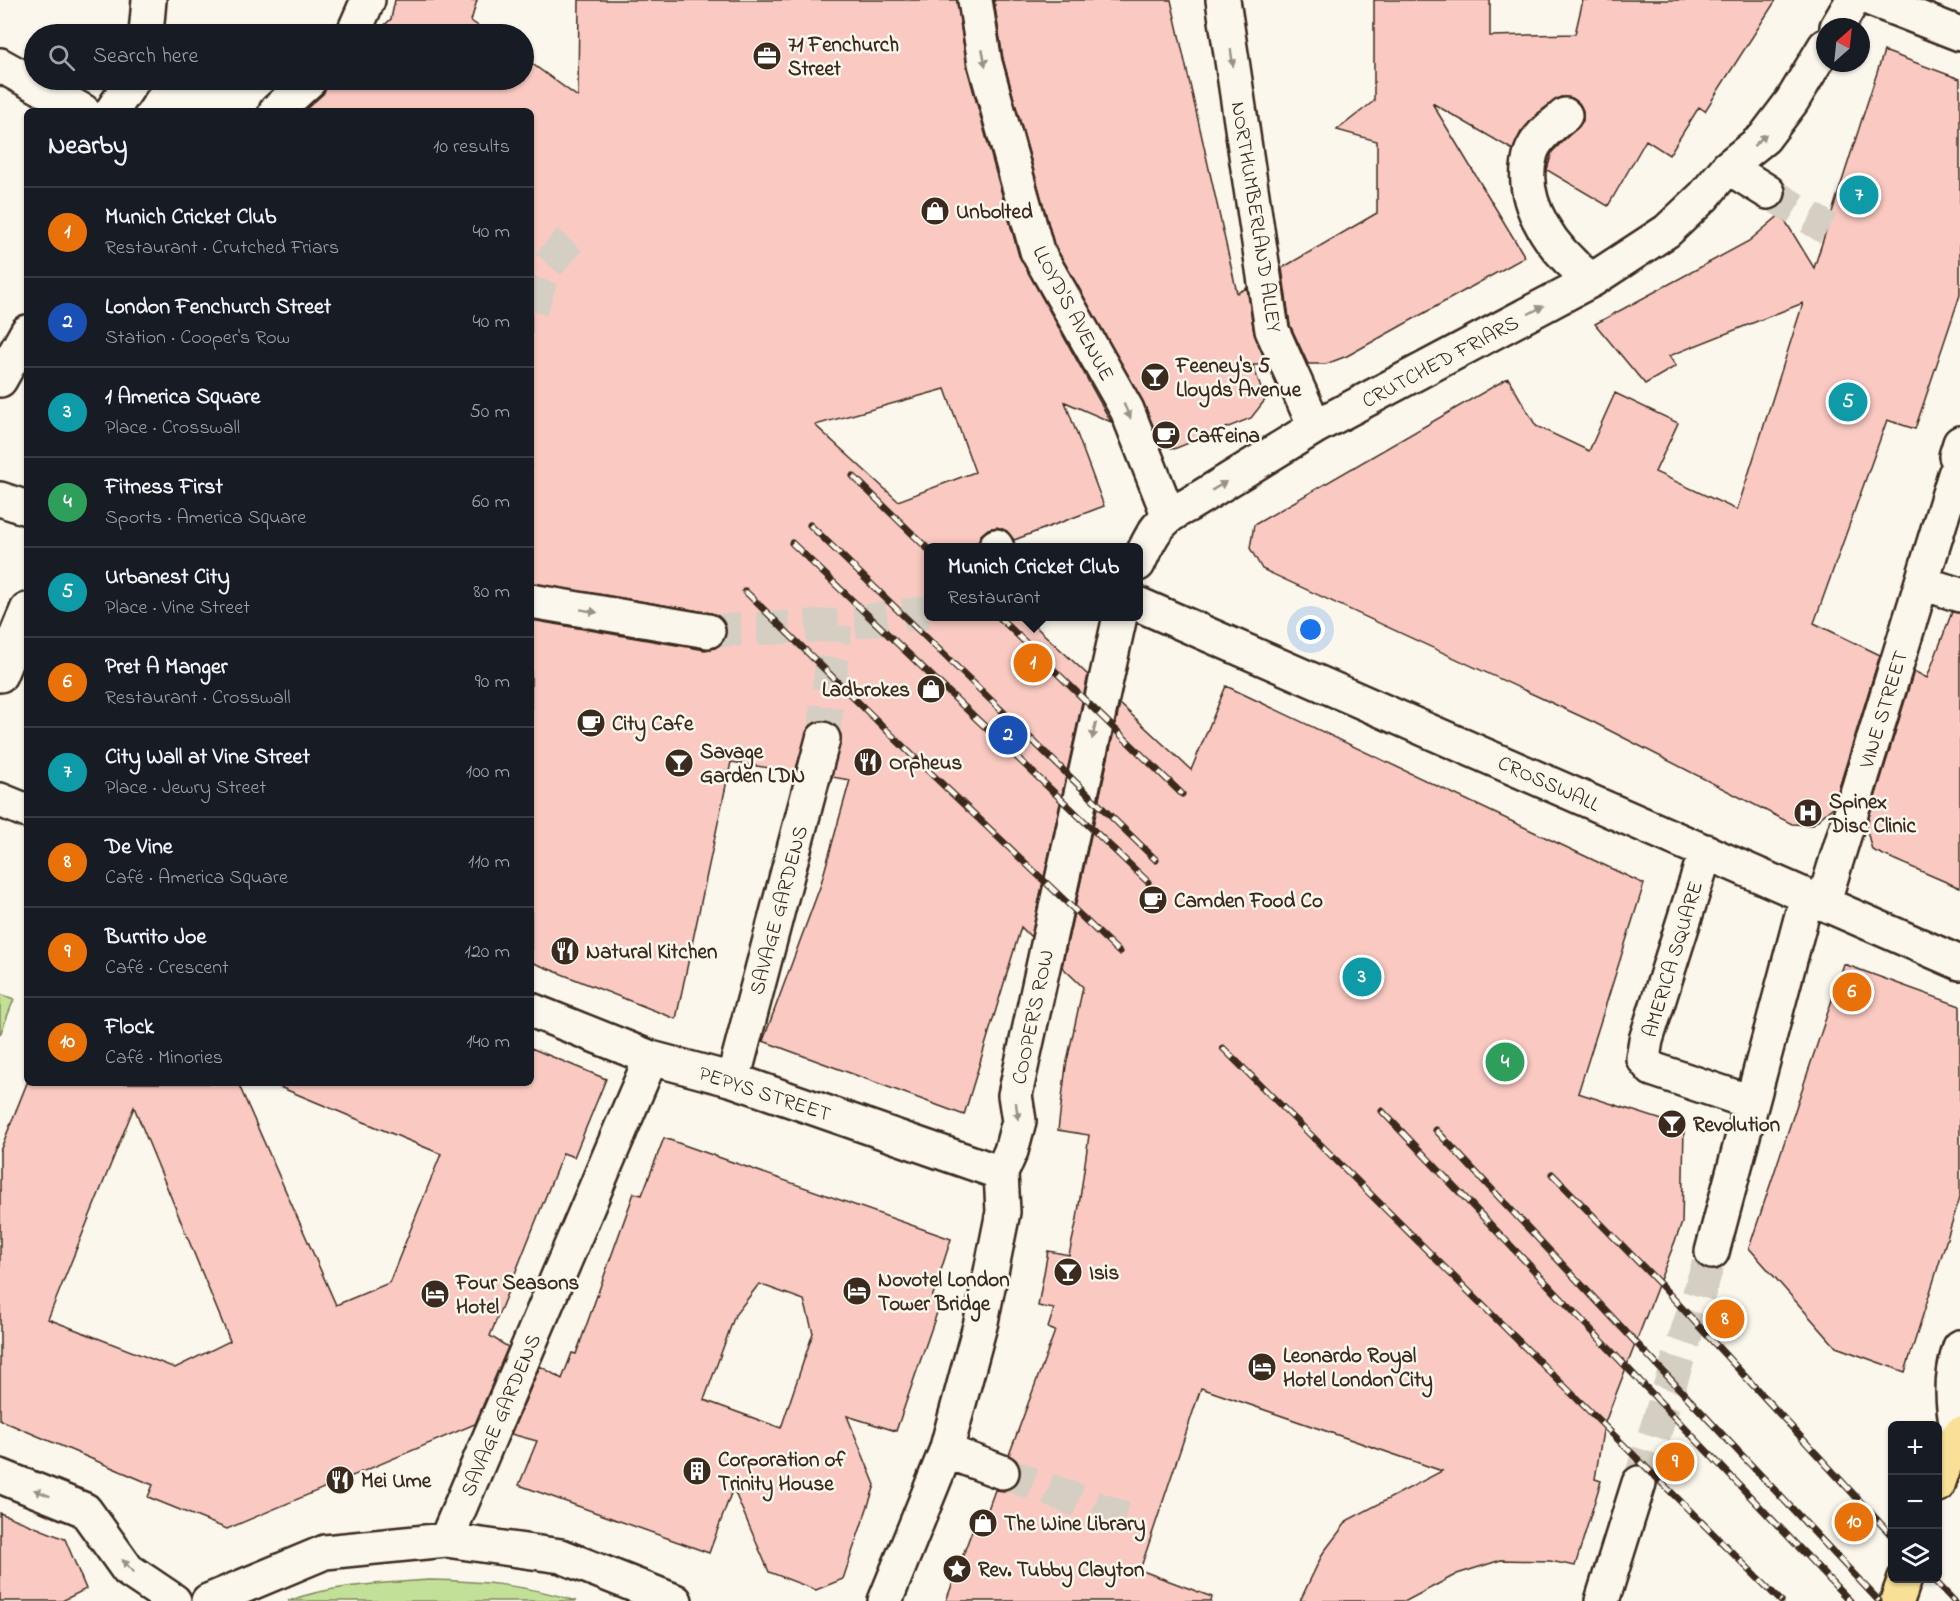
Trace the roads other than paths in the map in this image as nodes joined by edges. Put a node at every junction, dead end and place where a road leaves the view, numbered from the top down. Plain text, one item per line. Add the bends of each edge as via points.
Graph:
1 (149, 0) edge
2 (368, 0) edge
3 (975, 0) edge
4 (1223, 0) edge
5 (1853, 0) edge
6 (1873, 0) edge
7 (1842, 18) edge
8 (147, 24) edge
9 (357, 24) edge
10 (1960, 34) edge
11 (1816, 61) edge
12 (0, 65) edge
13 (24, 78) edge
14 (45, 90) edge
15 (127, 90) edge
16 (299, 90) edge
17 (78, 108) edge
18 (114, 108) edge
19 (279, 108) edge
20 (1565, 115) dead end
21 (1728, 167) junction
22 (1768, 192) tunnel mouth
23 (1592, 280) junction
24 (24, 338) edge
25 (0, 380) edge
26 (1315, 428) junction
27 (1957, 458) edge
28 (0, 499) edge
29 (24, 507) edge
30 (1168, 514) junction
31 (1143, 554) edge
32 (1922, 583) junction
33 (1960, 595) edge
34 (534, 602) edge
35 (1143, 606) edge
36 (24, 617) edge
37 (1119, 621) edge
38 (708, 631) tunnel mouth
39 (0, 675) edge
40 (823, 739) tunnel mouth
41 (0, 800) edge
42 (24, 810) edge
43 (1706, 851) junction
44 (1815, 900) junction
45 (1960, 963) edge
46 (534, 1011) edge
47 (651, 1058) junction
48 (733, 1080) junction
49 (1750, 1102) junction
50 (1000, 1173) junction
51 (1712, 1252) tunnel mouth
52 (1960, 1347) edge
53 (1959, 1435) edge
54 (946, 1451) junction
55 (1002, 1472) tunnel mouth
56 (1941, 1475) edge
57 (0, 1476) edge
58 (1639, 1483) tunnel mouth
59 (446, 1540) junction
60 (1903, 1583) edge
61 (174, 1601) edge
62 (208, 1601) edge
63 (675, 1601) edge
64 (885, 1601) edge
65 (1602, 1601) edge
66 (1897, 1601) edge

1 - 8 street
2 - 9 street
3 -> 30 street, LLOYD'S AVENUE via 985,63 1037,251 1127,410
4 -> 26 street, NORTHUMBERLAND ALLEY via 1272,330
5 - 7 street
6 - 10 street
21 -> 11 street, CRUTCHED FRIARS via 1764,138
12 - 13 street
14 - 17 street
15 - 18 street
16 - 19 street
20 - 23 street via 1545,132 1532,152 1528,180 1531,199 1556,244 1572,265
21 - 22 street
21 - 23 street, CRUTCHED FRIARS via 1667,231
26 -> 23 street, CRUTCHED FRIARS
24 - 25 street
30 -> 26 street, CRUTCHED FRIARS
27 - 32 street, VINE STREET
28 - 29 street
30 - 31 street
32 - 33 street
32 - 44 street, VINE STREET
34 -> 38 street
35 - 43 street, CROSSWALL
36 - 39 street
37 -> 50 street, COOPER'S ROW via 1015,1095 1019,1121
40 - 48 street, SAVAGE GARDENS
41 - 42 street
43 - 44 street, CROSSWALL
43 - 49 street, AMERICA SQUARE via 1643,1058 1652,1069
44 - 45 street, CROSSWALL
44 - 49 street
46 - 47 street, PEPYS STREET
47 - 48 street, PEPYS STREET
47 - 59 street, SAVAGE GARDENS
48 - 50 street, PEPYS STREET
49 - 51 street
50 - 54 street, COOPER'S ROW via 1003,1212 981,1322
52 - 53 street via 1951,1399
53 - 56 highway
54 - 55 street
54 - 64 street, COOPER'S ROW
61 -> 57 street via 128,1570 85,1510
58 - 65 street
59 - 62 street via 325,1552
59 - 63 street via 561,1556
60 - 66 highway

